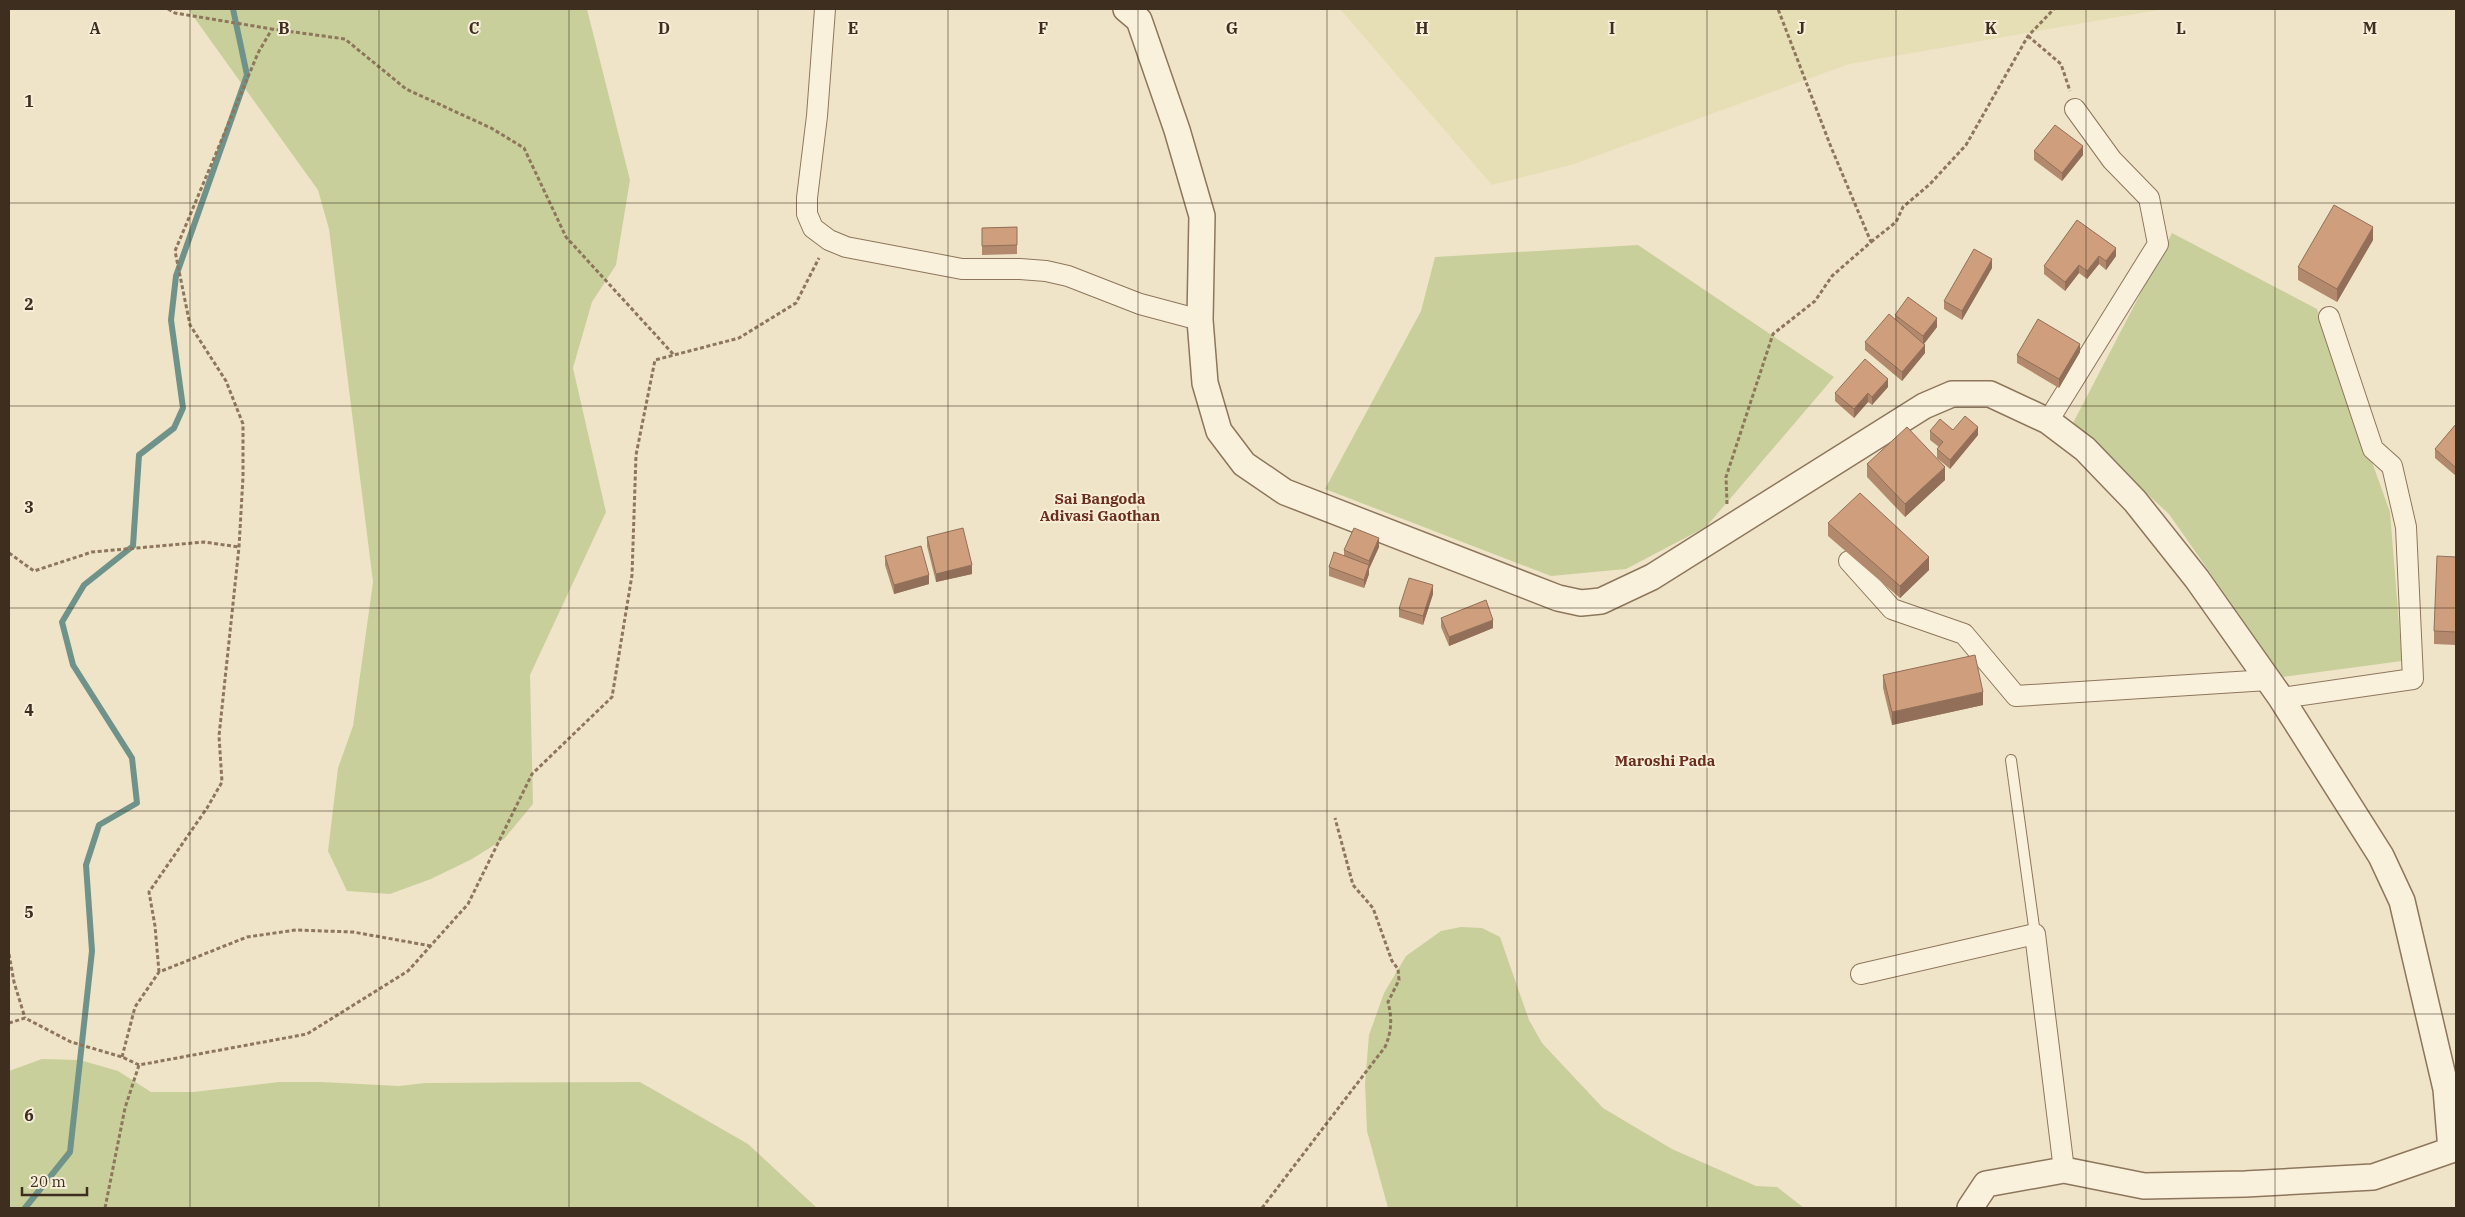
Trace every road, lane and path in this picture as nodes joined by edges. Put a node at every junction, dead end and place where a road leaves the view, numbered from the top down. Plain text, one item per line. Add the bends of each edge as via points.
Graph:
1 (168, 9) edge
2 (825, 9) edge
3 (1126, 9) edge
4 (1778, 9) edge
5 (2054, 9) edge
6 (272, 29) junction
7 (2028, 36) junction
8 (2075, 109) joint
9 (829, 240) junction
10 (1871, 242) junction
11 (2329, 317) dead end
12 (1200, 320) junction
13 (674, 356) junction
14 (2048, 421) junction
15 (1728, 530) junction
16 (240, 547) junction
17 (9, 553) edge
18 (1849, 561) dead end
19 (2274, 689) junction
20 (2011, 760) dead end
21 (1334, 818) dead end
22 (2035, 934) junction
23 (431, 946) junction
24 (9, 954) edge
25 (159, 972) junction
26 (1861, 974) dead end
27 (25, 1018) junction
28 (9, 1023) edge
29 (122, 1057) junction
30 (139, 1065) junction
31 (2453, 1150) edge
32 (2064, 1170) junction
33 (105, 1208) edge
34 (1262, 1208) edge
35 (1970, 1208) edge

1 - 6 path via 175,13
2 - 9 street via 807,198 813,228
3 - 12 street via 1140,20 1178,130 1202,216
4 - 10 path
5 - 7 path
6 - 13 path via 345,39 406,89 490,128 524,148 566,237
6 - 16 path via 258,53 175,251 190,325 226,381 243,424
7 - 8 path via 2062,64
7 - 10 path via 1966,145 1930,184 1903,207 1896,222
8 - 14 street via 2112,160 2148,198 2158,244
9 - 12 street via 962,269 1046,271 1068,276 1140,304
9 - 13 path via 796,303 739,338
10 - 15 path via 1832,276 1815,301 1772,334 1726,477
11 - 19 street via 2373,449 2392,466 2406,527 2413,679
12 - 15 street via 1205,383 1219,431 1244,464 1285,492 1558,598 1581,602 1601,601 1652,577
13 - 23 path via 655,360 636,456 632,575 612,697 532,774 468,904
14 - 15 street via 1990,394 1952,394 1924,406
14 - 19 street via 2085,449 2135,501 2197,579
16 - 17 path via 204,542 92,552 34,571
16 - 25 path via 219,736 222,782 149,892
18 - 19 street via 1892,609 1964,634 2016,696
19 - 31 street via 2381,856 2402,901 2446,1089
20 - 22 lane
21 - 34 path via 1353,885 1373,908 1392,961 1398,969 1399,980 1388,1002 1392,1016 1390,1036 1385,1047
22 - 26 street
22 - 32 street
23 - 25 path via 352,932 296,930 247,937
23 - 30 path via 408,971 307,1034
24 - 27 path
25 - 29 path via 135,1007
27 - 28 path
27 - 29 path via 71,1042
29 - 30 path
30 - 33 path via 125,1108
31 - 32 street via 2372,1177 2254,1184 2144,1186
32 - 35 street via 1986,1184

